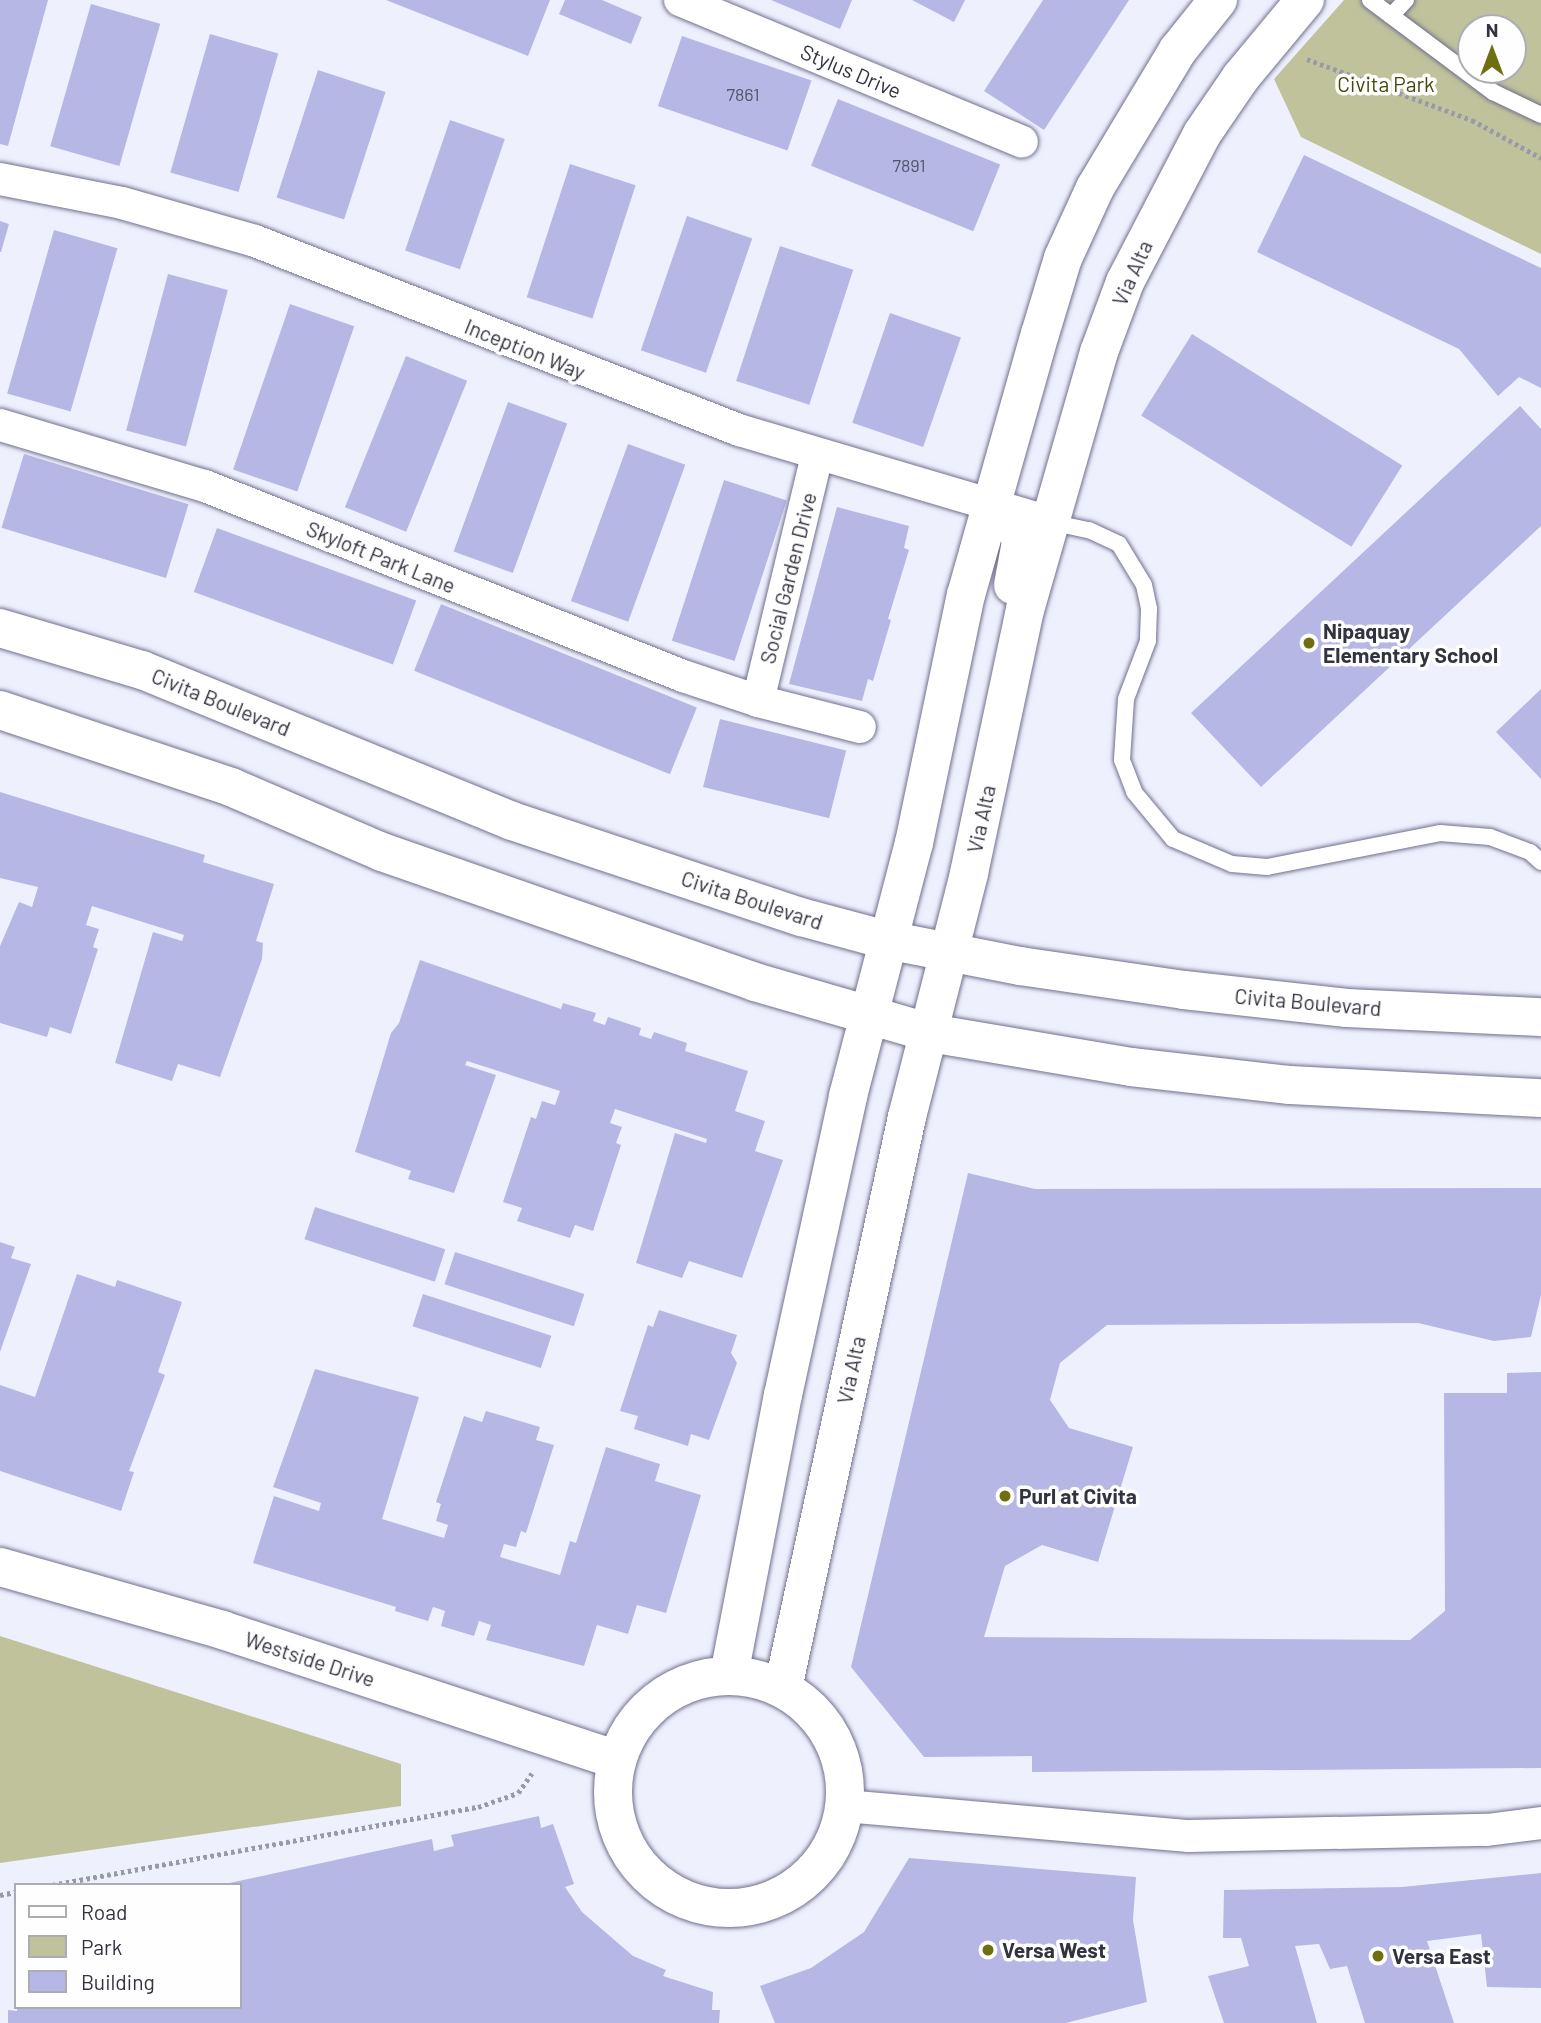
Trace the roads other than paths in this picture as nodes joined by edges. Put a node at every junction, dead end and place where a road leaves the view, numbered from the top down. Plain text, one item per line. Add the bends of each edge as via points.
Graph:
1 (680, 0) edge
2 (1218, 0) edge
3 (1274, 0) edge
4 (1305, 0) edge
5 (1370, 0) edge
6 (1406, 0) edge
7 (1391, 16) junction
8 (1541, 115) edge
9 (1202, 134) junction
10 (1022, 142) dead end
11 (0, 179) edge
12 (0, 425) edge
13 (817, 455) junction
14 (991, 505) junction
15 (1050, 522) junction
16 (0, 628) edge
17 (1009, 687) junction
18 (758, 701) junction
19 (0, 710) edge
20 (860, 727) dead end
21 (1541, 862) edge
22 (887, 940) junction
23 (948, 953) junction
24 (868, 1016) junction
25 (1541, 1017) edge
26 (930, 1033) junction
27 (1541, 1098) edge
28 (0, 1567) edge
29 (729, 1675) junction
30 (783, 1688) junction
31 (617, 1759) junction
32 (845, 1805) junction
33 (1541, 1824) edge

1 - 10 street, Stylus Drive
2 - 14 street via 1149,94 1095,188 1068,247
3 - 9 street via 1229,59 1201,106
4 - 9 street, Via Alta via 1241,77
5 - 7 lane
6 - 7 lane
7 - 8 lane via 1493,92
9 - 15 street, Via Alta via 1125,282 1099,352
11 - 13 street, Inception Way via 122,203 255,241 616,385
12 - 18 street, Skyloft Park Lane via 205,486 613,649
13 - 14 street, Inception Way
13 - 18 street, Social Garden Drive
14 - 15 street, Inception Way
14 - 17 street via 1022,537 996,664
14 - 22 street via 966,595 914,843
15 - 17 street, Via Alta
15 - 21 lane via 1089,530 1119,544 1144,584 1148,641 1126,699 1122,760 1134,792 1173,839 1232,864 1267,867 1440,833 1490,836 1530,852
16 - 22 street, Civita Boulevard via 142,670 512,821 801,917
17 - 23 street, Via Alta
18 - 20 street, Skyloft Park Lane
19 - 24 street via 231,787 382,852 755,982
22 - 23 street, Civita Boulevard
22 - 24 street
23 - 25 street, Civita Boulevard via 1184,990 1347,1008
23 - 26 street, Via Alta
24 - 26 street
24 - 29 street via 783,1395
26 - 27 street via 1131,1067 1290,1085
26 - 30 street, Via Alta via 907,1117
28 - 31 street, Westside Drive via 222,1630
29 - 30 street
29 - 31 street via 691,1682 658,1699 632,1726
30 - 32 street via 811,1709 832,1738 844,1770
31 - 32 street via 612,1798 621,1835 640,1868 670,1892 706,1906 744,1907 781,1896 812,1874 834,1842
32 - 33 street via 1189,1836

